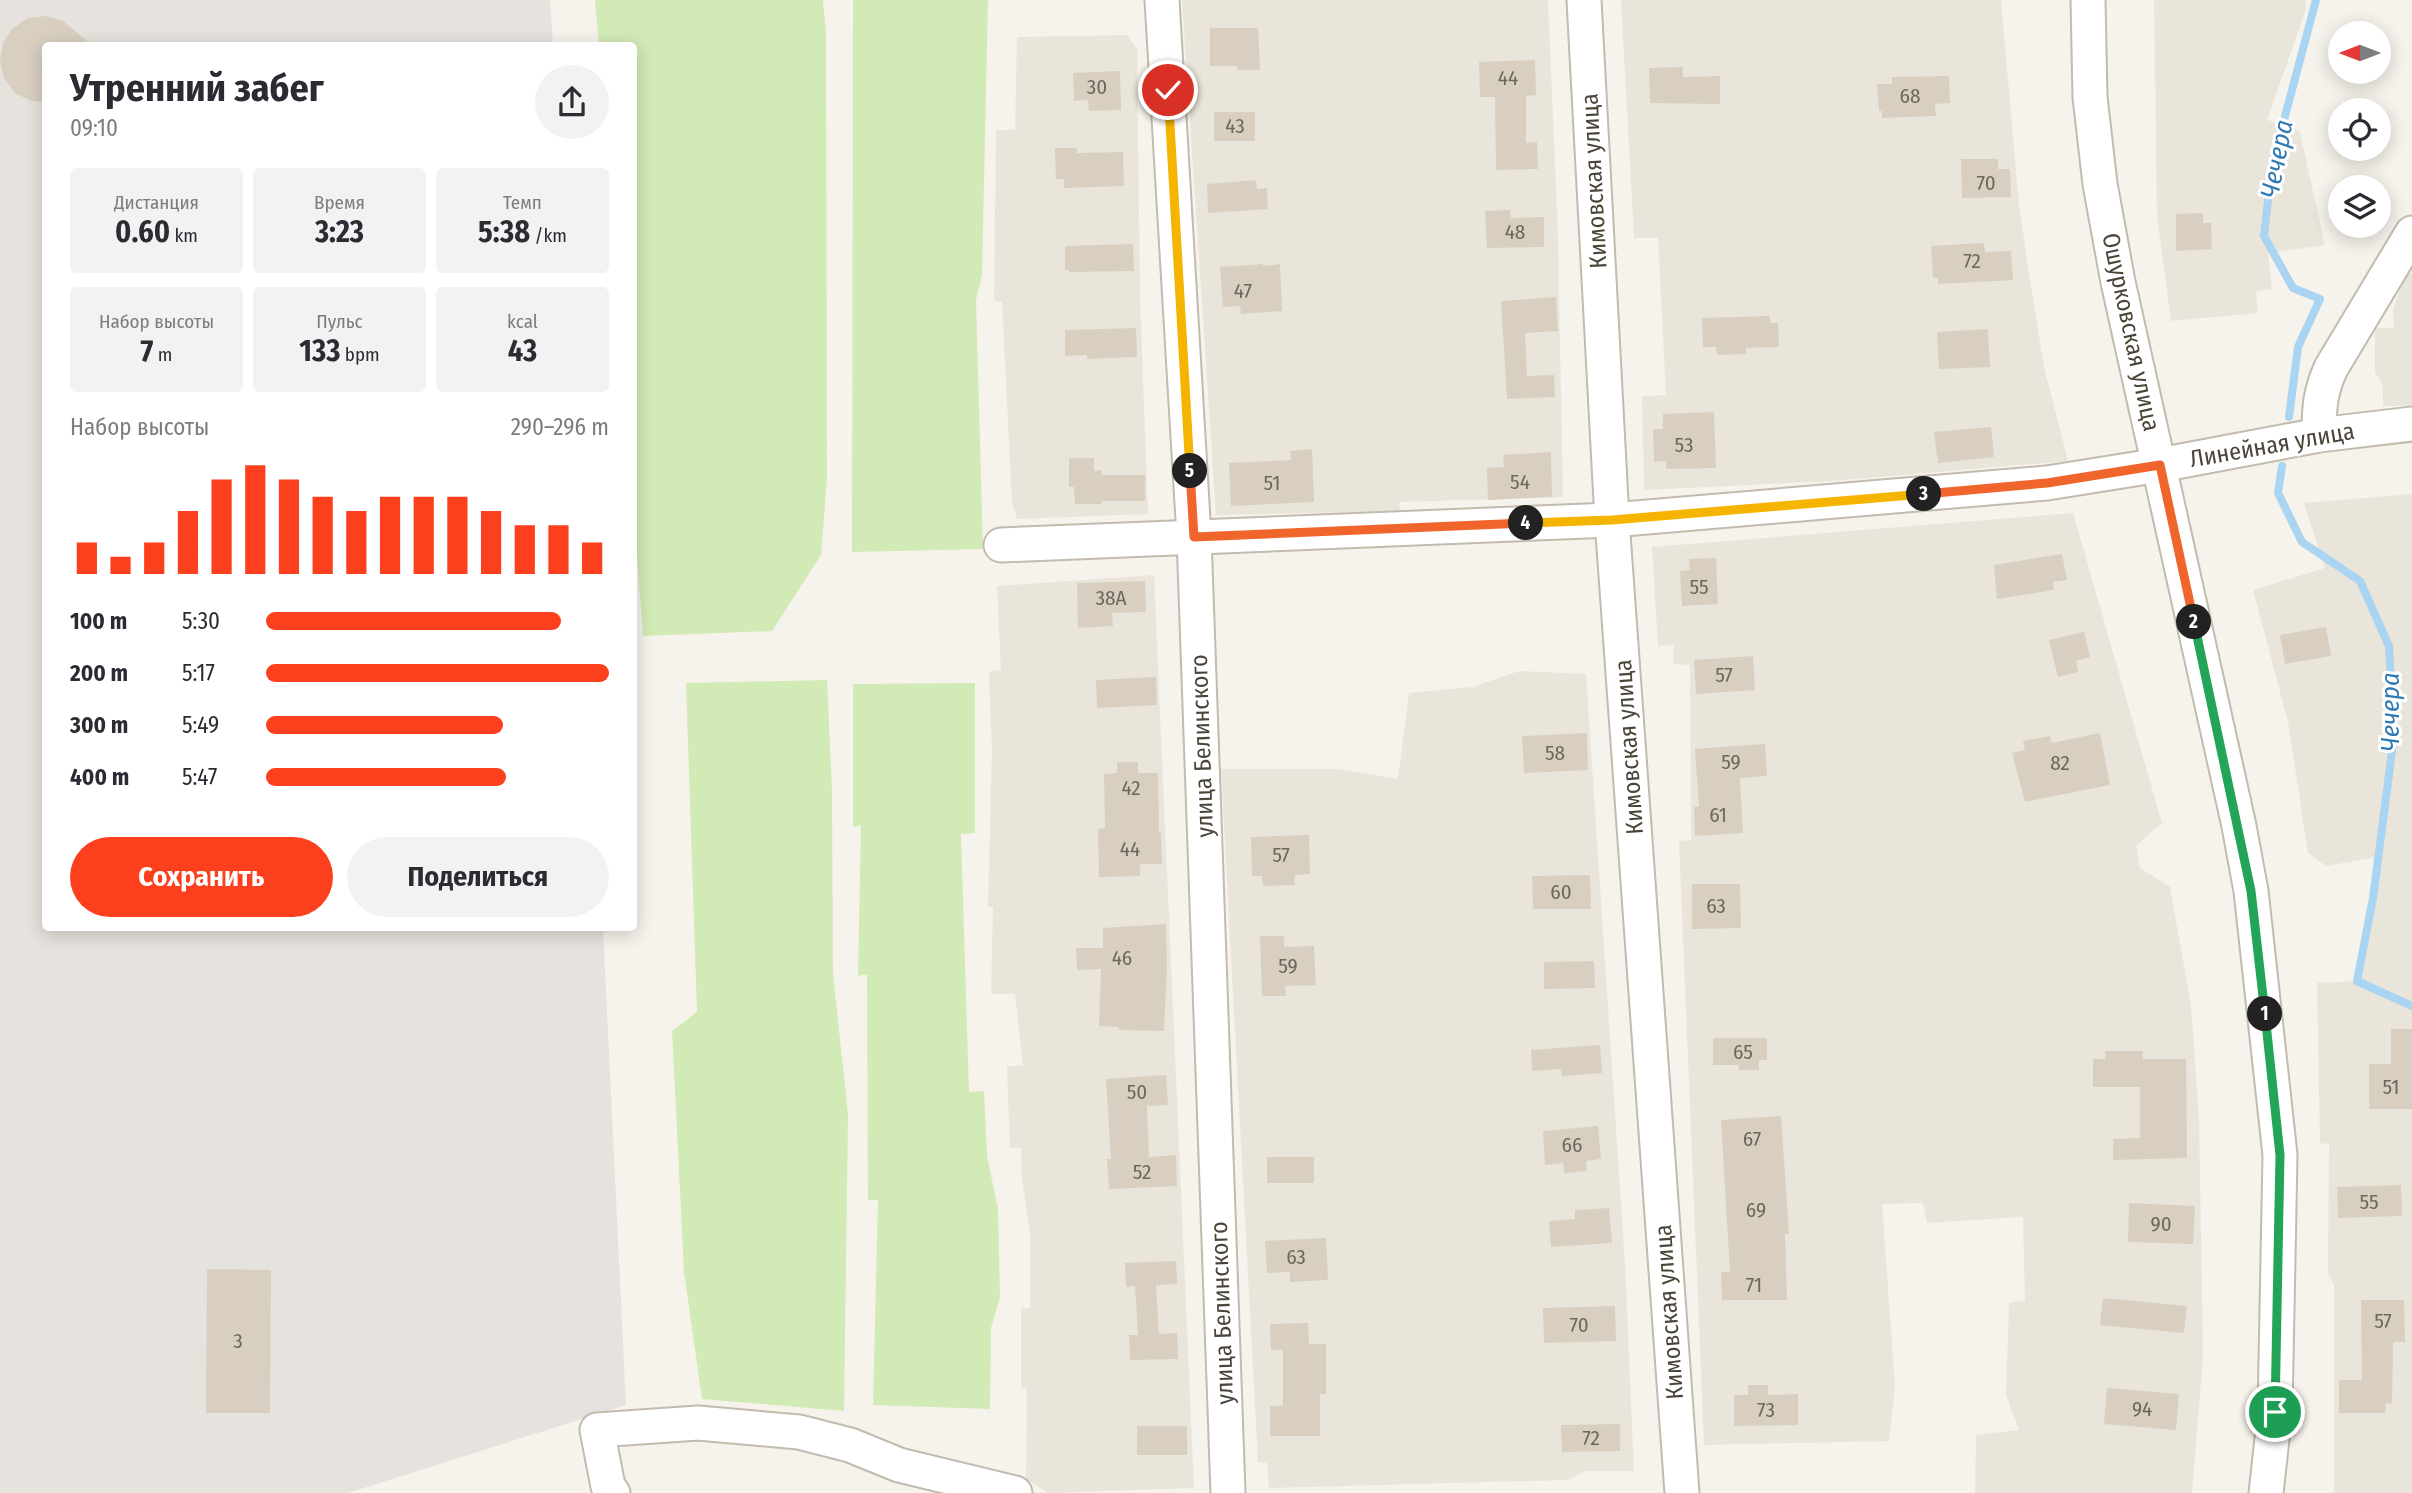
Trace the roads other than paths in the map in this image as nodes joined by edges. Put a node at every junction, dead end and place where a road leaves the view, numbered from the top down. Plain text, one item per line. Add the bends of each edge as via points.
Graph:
1 (1162, 0) edge
2 (1584, 0) edge
3 (2088, 0) edge
4 (2412, 233) edge
5 (2412, 424) edge
6 (2319, 435) junction
7 (2160, 465) junction
8 (1612, 520) junction
9 (1194, 537) junction
10 (1001, 545) dead end
11 (613, 1493) edge
12 (1015, 1493) edge
13 (1228, 1493) edge
14 (1682, 1493) edge
15 (2266, 1493) edge

1 - 9 street, улица Белинского
2 - 8 street, Кимовская улица
3 - 7 street, Ошурковская улица via 2090,97 2100,184
4 - 6 street via 2331,368 2322,388
5 - 6 street, Линейная улица
6 - 7 street, Линейная улица
7 - 8 street, Линейная улица via 2047,483
7 - 15 street, Ошурковская улица via 2251,891 2280,1155 2275,1412
8 - 9 street, Линейная улица
8 - 14 street, Кимовская улица
9 - 10 street, Линейная улица
9 - 13 street, улица Белинского
11 - 12 street via 597,1430 698,1423 799,1432 850,1445 899,1465

